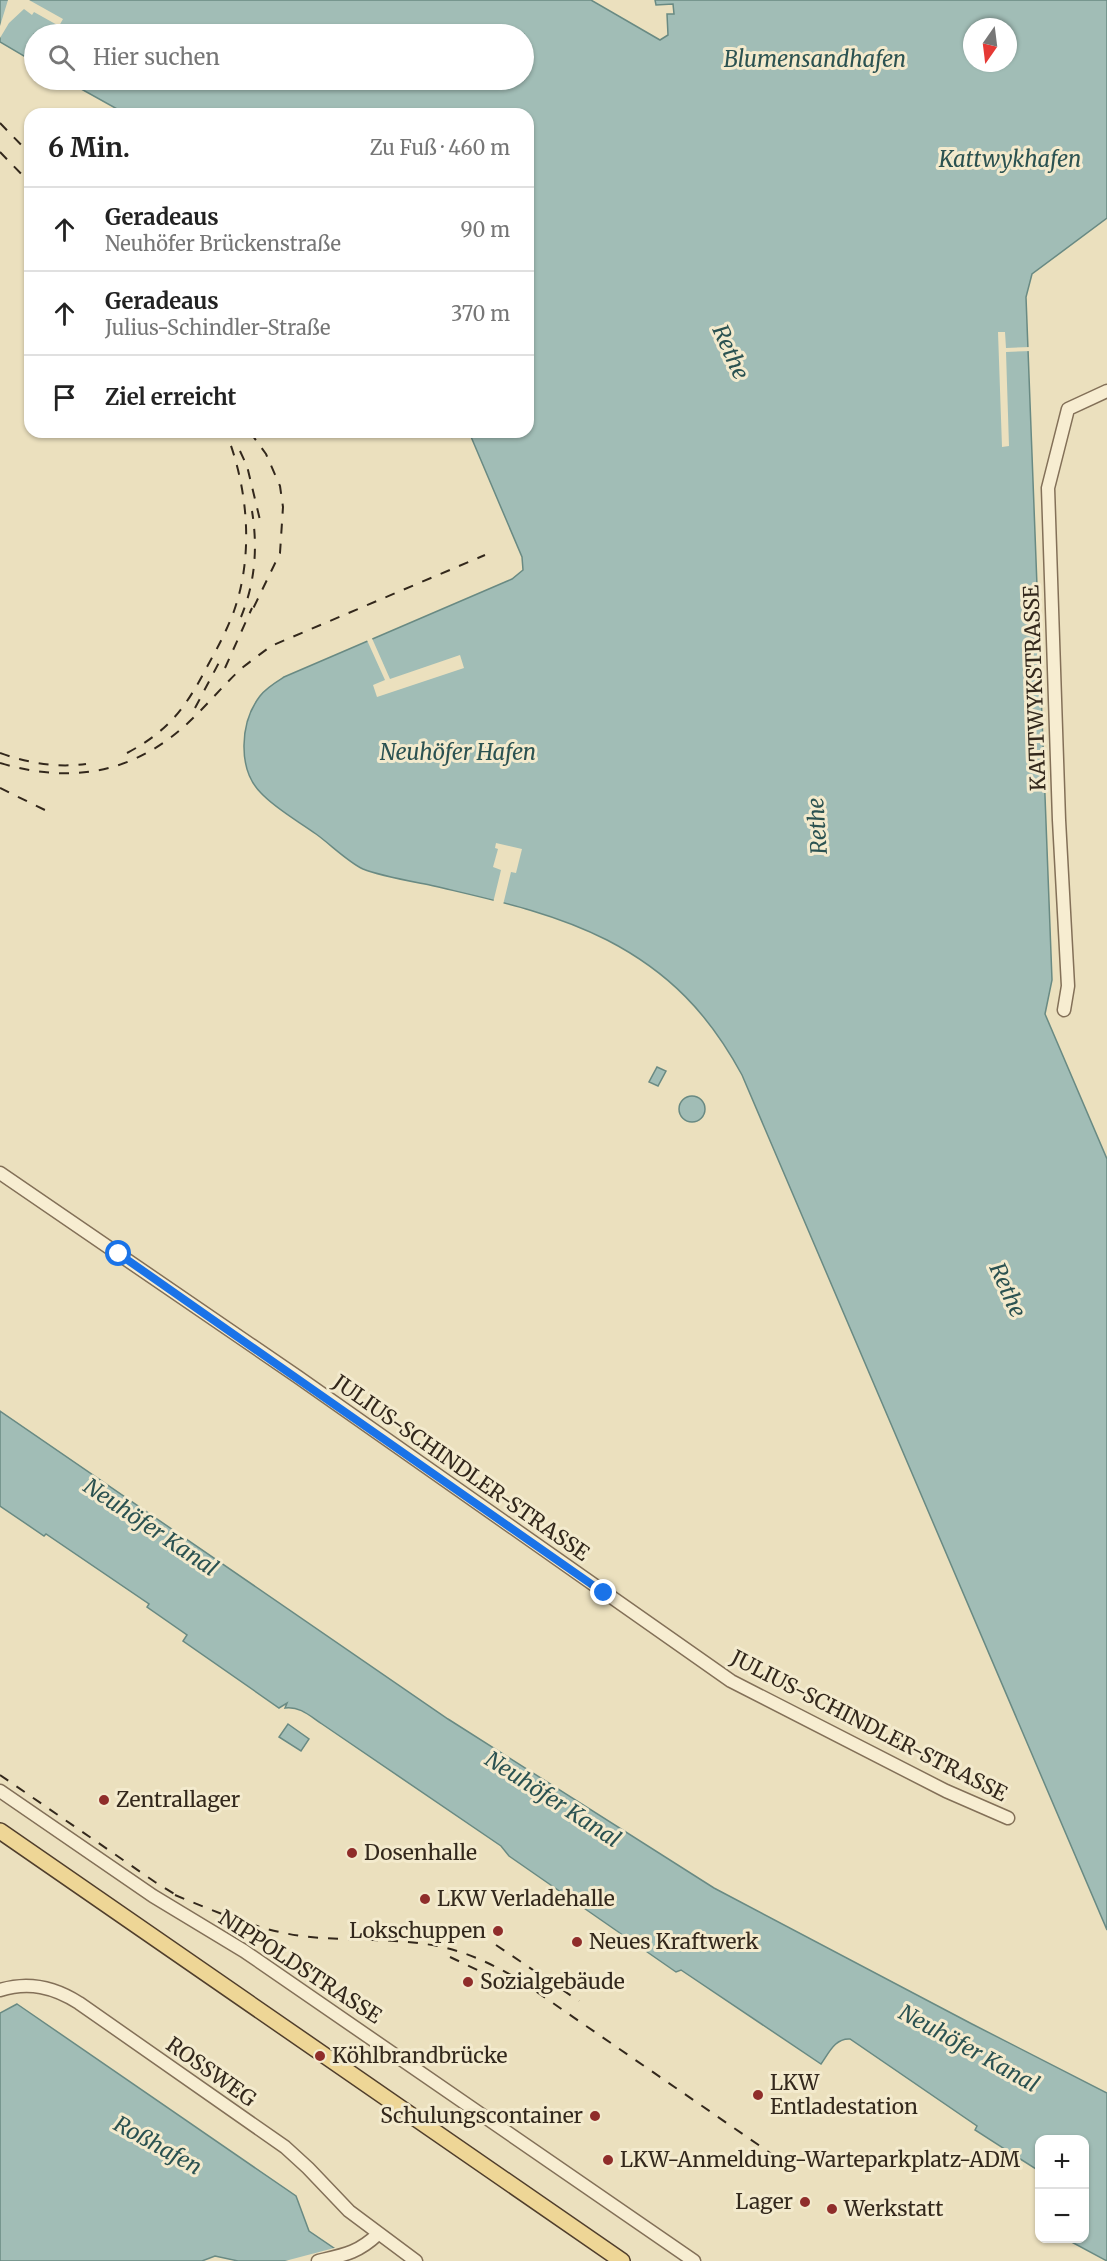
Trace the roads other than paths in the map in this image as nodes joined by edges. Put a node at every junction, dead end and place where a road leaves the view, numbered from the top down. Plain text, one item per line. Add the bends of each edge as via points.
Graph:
1 (1107, 391) edge
2 (1064, 1010) dead end
3 (0, 1173) edge
4 (0, 1791) edge
5 (1008, 1818) dead end
6 (0, 1831) edge
7 (0, 1842) edge
8 (0, 1990) edge
9 (378, 2234) junction
10 (318, 2261) edge
11 (416, 2261) edge
12 (606, 2261) edge
13 (622, 2261) edge
14 (694, 2261) edge

1 - 2 street, KATTWYKSTRASSE via 1068,409 1048,488 1068,986
3 - 5 street, JULIUS-SCHINDLER-STRASSE via 731,1681 946,1791
4 - 14 street, NIPPOLDSTRASSE via 153,1896 244,1951
6 - 13 main road
7 - 12 main road
8 - 9 street, ROSSWEG via 41,1986 74,2000 285,2147 349,2211
9 - 10 street via 350,2254
9 - 11 street, ROSSWEG

